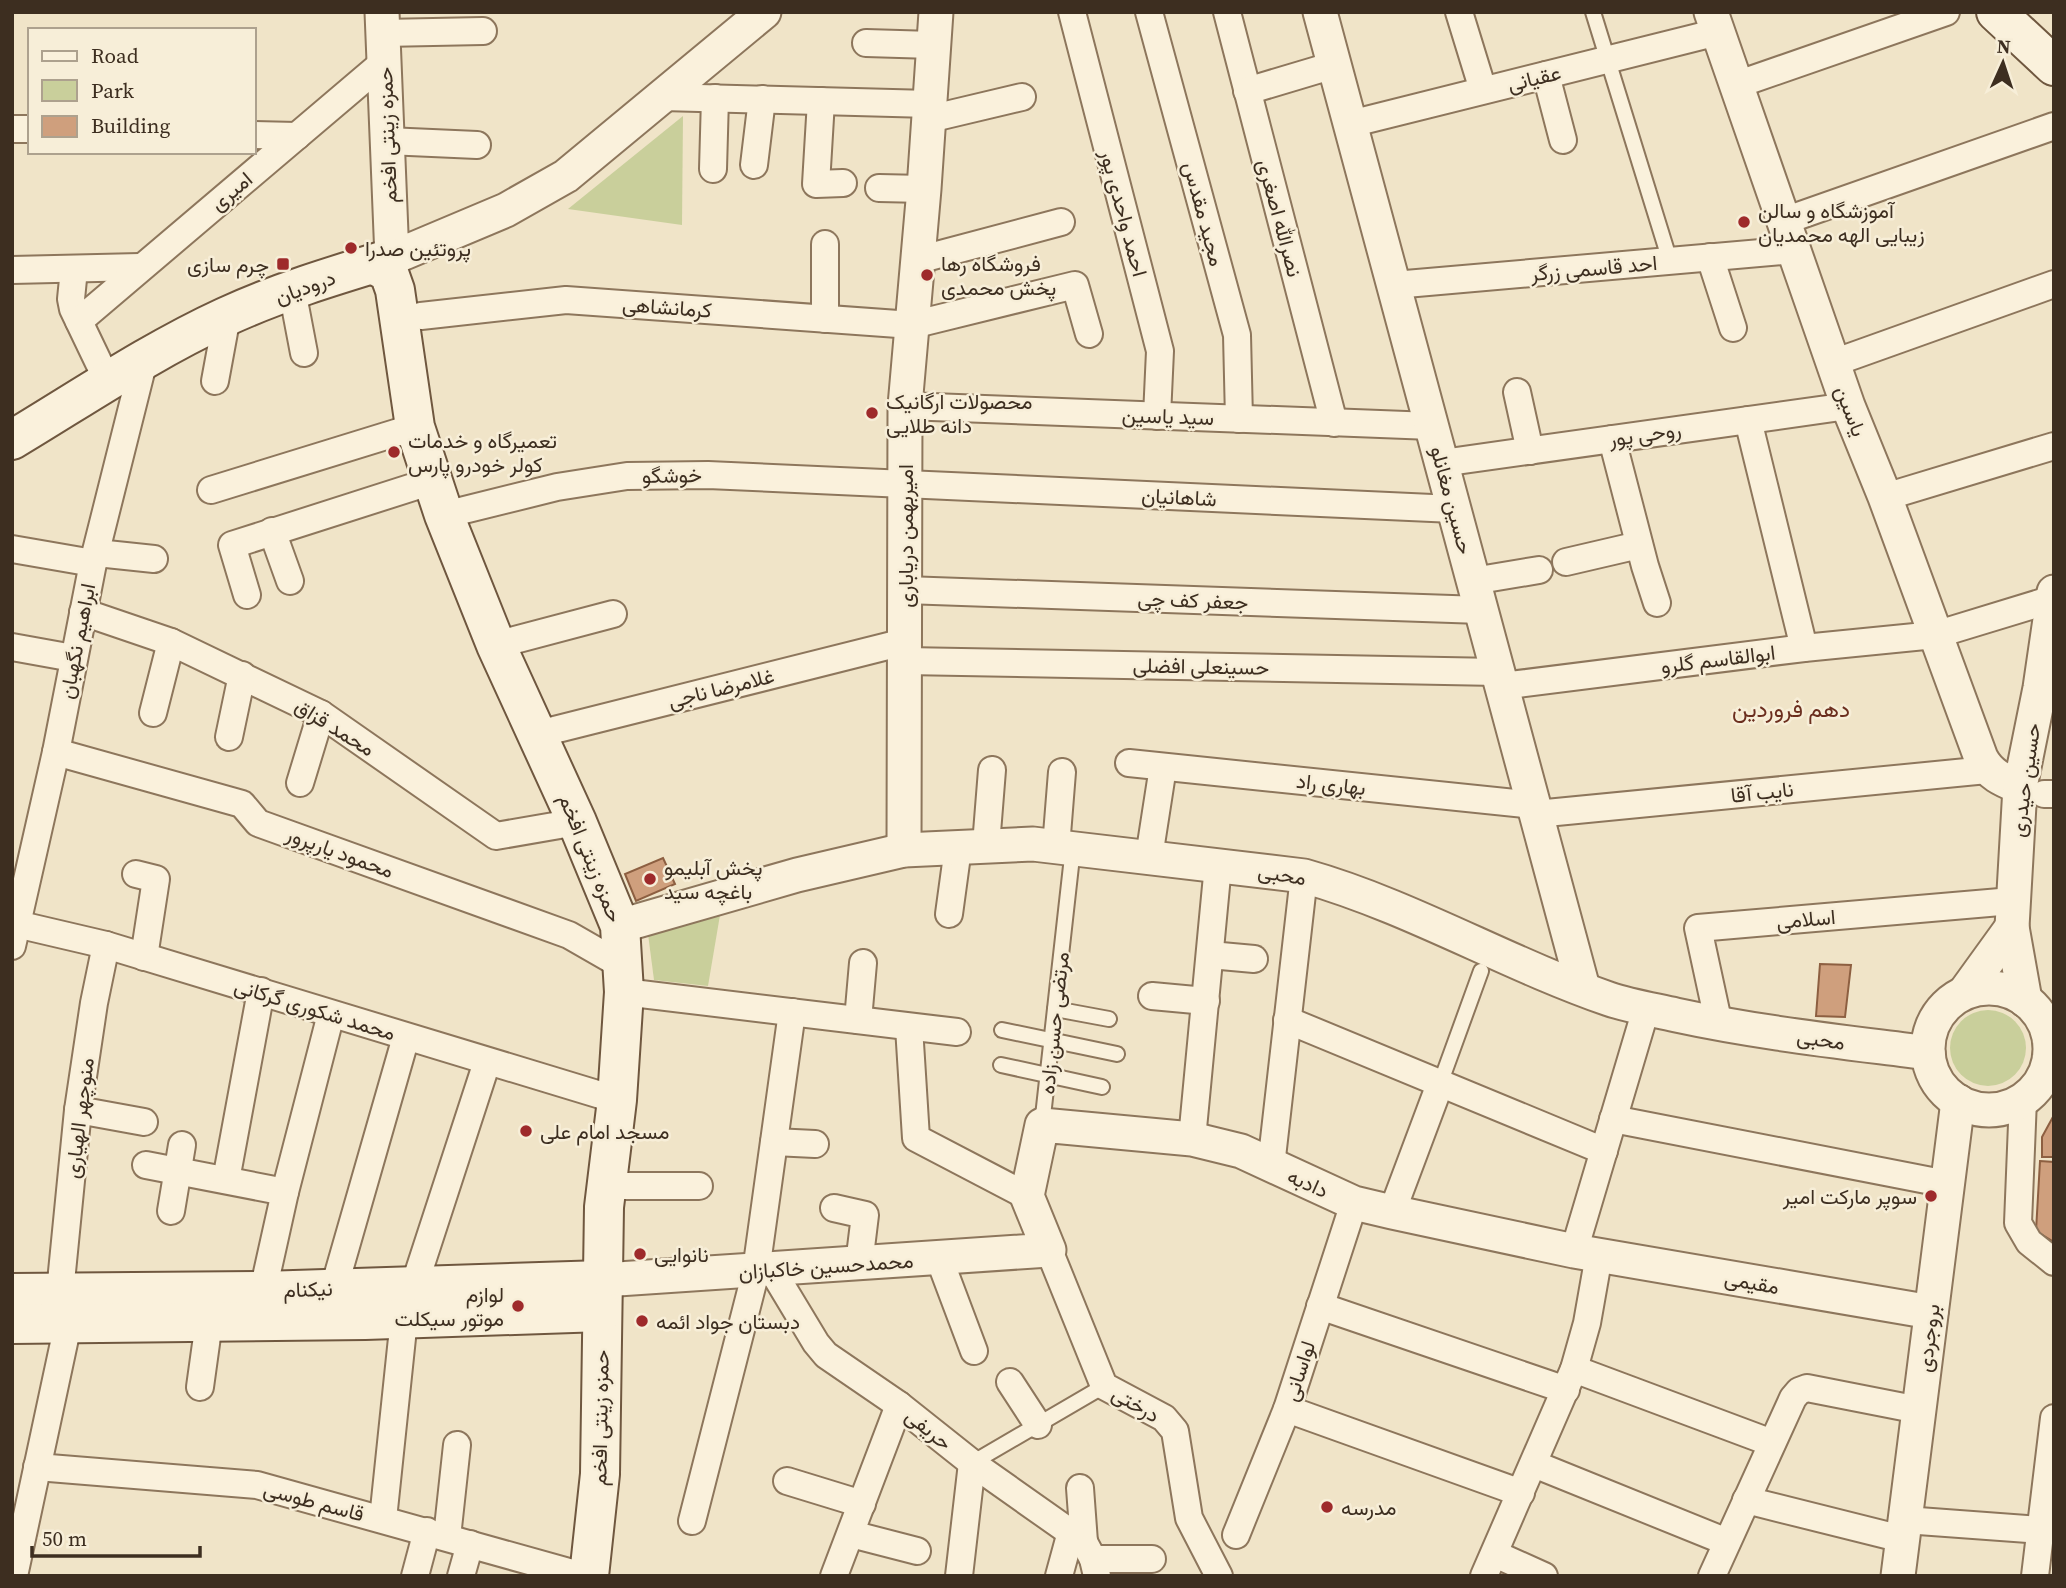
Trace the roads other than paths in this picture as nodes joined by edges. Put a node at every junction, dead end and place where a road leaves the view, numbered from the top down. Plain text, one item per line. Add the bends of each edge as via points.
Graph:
1 (764, 12) edge
2 (936, 12) edge
3 (1072, 12) edge
4 (1149, 12) edge
5 (1227, 12) edge
6 (1320, 12) edge
7 (1460, 12) edge
8 (1593, 12) edge
9 (1946, 12) edge
10 (1996, 12) edge
11 (1714, 22) edge
12 (484, 31) dead end
13 (383, 36) edge
14 (866, 43) dead end
15 (933, 45) junction
16 (1606, 59) junction
17 (1334, 65) junction
18 (2054, 66) edge
19 (1546, 75) junction
20 (1736, 85) junction
21 (1483, 90) junction
22 (1247, 91) junction
23 (662, 97) junction
24 (1022, 97) dead end
25 (715, 98) junction
26 (762, 100) junction
27 (821, 101) junction
28 (930, 111) junction
29 (1350, 124) junction
30 (2054, 126) edge
31 (256, 135) edge
32 (298, 136) junction
33 (1563, 140) dead end
34 (387, 141) junction
35 (478, 145) dead end
36 (754, 165) dead end
37 (713, 169) dead end
38 (844, 183) dead end
39 (879, 188) dead end
40 (924, 189) junction
41 (1061, 222) dead end
42 (1789, 235) junction
43 (825, 244) dead end
44 (1710, 257) junction
45 (918, 260) junction
46 (382, 261) junction
47 (1670, 261) junction
48 (140, 267) junction
49 (74, 269) junction
50 (12, 270) edge
51 (2054, 284) edge
52 (1394, 285) junction
53 (292, 290) junction
54 (227, 316) junction
55 (421, 316) dead end
56 (825, 319) junction
57 (79, 321) junction
58 (912, 325) junction
59 (1733, 328) dead end
60 (1089, 334) dead end
61 (304, 353) dead end
62 (144, 360) junction
63 (1833, 363) junction
64 (215, 381) dead end
65 (108, 382) junction
66 (1517, 392) dead end
67 (905, 406) junction
68 (1848, 406) junction
69 (1157, 416) junction
70 (1239, 419) junction
71 (1748, 420) junction
72 (1334, 423) junction
73 (1432, 426) junction
74 (415, 427) junction
75 (1612, 439) junction
76 (12, 440) edge
77 (2054, 446) edge
78 (1530, 451) junction
79 (1442, 463) junction
80 (905, 485) junction
81 (211, 490) dead end
82 (1885, 496) junction
83 (438, 498) junction
84 (1454, 509) junction
85 (272, 531) junction
86 (1639, 545) junction
87 (12, 550) edge
88 (95, 558) junction
89 (154, 559) dead end
90 (1566, 562) dead end
91 (1539, 570) dead end
92 (290, 581) dead end
93 (905, 590) junction
94 (247, 595) dead end
95 (1477, 596) junction
96 (2053, 596) edge
97 (1657, 603) dead end
98 (83, 612) junction
99 (612, 614) dead end
100 (1935, 635) junction
101 (171, 642) junction
102 (496, 645) junction
103 (12, 648) edge
104 (1804, 648) junction
105 (904, 651) junction
106 (73, 658) junction
107 (242, 675) junction
108 (1500, 679) junction
109 (2047, 688) edge
110 (153, 713) dead end
111 (321, 714) junction
112 (538, 734) junction
113 (229, 737) dead end
114 (56, 752) junction
115 (1129, 763) dead end
116 (1163, 766) junction
117 (992, 769) dead end
118 (1987, 770) junction
119 (1062, 772) dead end
120 (300, 783) dead end
121 (2039, 792) edge
122 (1535, 810) junction
123 (578, 822) junction
124 (972, 846) junction
125 (1065, 848) junction
126 (904, 850) junction
127 (1150, 856) junction
128 (1219, 865) junction
129 (136, 874) dead end
130 (1304, 876) junction
131 (950, 914) dead end
132 (2012, 914) junction
133 (620, 926) junction
134 (14, 931) edge
135 (106, 945) junction
136 (1210, 955) junction
137 (144, 957) junction
138 (1254, 959) dead end
139 (863, 963) dead end
140 (1481, 971) dead end
141 (624, 979) junction
142 (1583, 988) junction
143 (261, 991) junction
144 (1965, 992) junction
145 (1152, 996) dead end
146 (2025, 1000) junction
147 (1206, 1001) junction
148 (1055, 1009) junction
149 (1646, 1009) junction
150 (792, 1012) junction
151 (331, 1014) junction
152 (1110, 1019) dead end
153 (858, 1020) junction
154 (1286, 1020) junction
155 (1719, 1025) junction
156 (909, 1027) junction
157 (1002, 1030) dead end
158 (2050, 1031) edge
159 (957, 1032) dead end
160 (406, 1037) junction
161 (1052, 1038) junction
162 (1928, 1053) junction
163 (1116, 1054) dead end
164 (487, 1062) junction
165 (1001, 1065) dead end
166 (1048, 1076) junction
167 (2040, 1083) edge
168 (1440, 1084) junction
169 (1102, 1087) dead end
170 (617, 1100) junction
171 (1958, 1101) junction
172 (78, 1110) junction
173 (1613, 1119) junction
174 (144, 1122) dead end
175 (1042, 1125) junction
176 (1192, 1139) junction
177 (774, 1142) junction
178 (815, 1144) dead end
179 (1604, 1151) junction
180 (180, 1158) junction
181 (146, 1165) dead end
182 (1271, 1166) junction
183 (226, 1180) junction
184 (1947, 1184) junction
185 (608, 1186) junction
186 (699, 1186) dead end
187 (285, 1192) junction
188 (1027, 1196) junction
189 (1354, 1203) junction
190 (834, 1208) dead end
191 (171, 1211) dead end
192 (1392, 1212) junction
193 (1049, 1250) junction
194 (1586, 1253) junction
195 (939, 1258) junction
196 (2054, 1262) edge
197 (859, 1264) junction
198 (764, 1270) junction
199 (334, 1289) junction
200 (263, 1291) junction
201 (12, 1293) edge
202 (602, 1296) junction
203 (409, 1302) junction
204 (1320, 1306) junction
205 (64, 1308) junction
206 (1931, 1312) junction
207 (209, 1322) junction
208 (12, 1324) edge
209 (974, 1351) dead end
210 (1570, 1379) junction
211 (1010, 1382) dead end
212 (1104, 1386) junction
213 (200, 1387) dead end
214 (899, 1405) junction
215 (1287, 1409) junction
216 (1919, 1410) junction
217 (2054, 1418) edge
218 (1038, 1425) junction
219 (1772, 1443) junction
220 (457, 1445) dead end
221 (972, 1463) junction
222 (1534, 1464) junction
223 (37, 1467) junction
224 (787, 1481) dead end
225 (1080, 1488) dead end
226 (1521, 1493) junction
227 (1746, 1500) junction
228 (862, 1504) junction
229 (20, 1513) edge
230 (383, 1519) junction
231 (692, 1521) dead end
232 (1903, 1530) junction
233 (2040, 1530) junction
234 (851, 1534) junction
235 (1236, 1535) dead end
236 (448, 1538) junction
237 (1727, 1542) junction
238 (917, 1551) dead end
239 (1086, 1552) edge
240 (1152, 1559) dead end
241 (1490, 1565) edge
242 (518, 1567) edge
243 (1720, 1574) edge
244 (14, 1576) edge
245 (415, 1576) edge
246 (461, 1576) edge
247 (583, 1576) edge
248 (589, 1576) edge
249 (834, 1576) edge
250 (960, 1576) edge
251 (1059, 1576) edge
252 (1219, 1576) edge
253 (1544, 1576) edge
254 (1898, 1576) edge
255 (2035, 1576) edge

1 - 23 street, درودیان
2 - 15 street, امیربهمن دریاباری
3 - 69 street, احمد واحدی پور via 1160,351
4 - 70 street, مجید مقدس via 1237,335
5 - 22 street, نصرالله اصغری
6 - 17 street, حسین مغانلو
7 - 21 street
8 - 16 lane
9 - 20 street
10 - 18 main road
11 - 16 street, عقیانی
11 - 20 street, یاسین
12 - 13 street
13 - 32 street, امیری
13 - 34 street, حمزه زینتی افخم
14 - 15 street
15 - 28 street, امیربهمن دریاباری
16 - 19 street, عقیانی
16 - 47 lane
17 - 22 street
17 - 29 street, حسین مغانلو
19 - 21 street, عقیانی
19 - 33 street
20 - 42 street, یاسین
21 - 29 street, عقیانی
22 - 72 street, نصرالله اصغری
23 - 25 street
23 - 46 street, درودیان via 566,176 506,210
24 - 28 street
25 - 26 street
25 - 37 street
26 - 27 street
26 - 36 street
27 - 28 street
27 - 38 street via 816,184
28 - 40 street, امیربهمن دریاباری
29 - 52 street, حسین مغانلو
30 - 42 street, احد قاسمی زرگر
31 - 32 street
32 - 48 street, امیری
34 - 35 street
34 - 46 street, حمزه زینتی افخم
39 - 40 street
40 - 45 street, امیربهمن دریاباری
41 - 45 street
42 - 44 street, احد قاسمی زرگر
42 - 63 street, یاسین
43 - 56 street
44 - 47 street, احد قاسمی زرگر
44 - 59 street
45 - 58 street, امیربهمن دریاباری
46 - 53 main road, درودیان
46 - 74 main road, حمزه زینتی افخم via 395,290
47 - 52 street, احد قاسمی زرگر
48 - 49 street
48 - 57 street, امیری
49 - 50 street
49 - 57 street via 71,299
51 - 63 street
52 - 73 street, حسین مغانلو
53 - 54 main road, درودیان
53 - 61 street
54 - 62 main road, درودیان
54 - 64 street
55 - 56 street, کرمانشاهی via 566,300
56 - 58 street, کرمانشاهی
57 - 65 street
58 - 60 street, کرمانشاهی via 1075,285
58 - 67 street, امیربهمن دریاباری
62 - 65 main road, درودیان
62 - 88 street, ابراهیم نگهبان
63 - 68 street, یاسین
65 - 76 main road, درودیان
66 - 78 street
67 - 69 street, سید یاسین
67 - 80 street, امیربهمن دریاباری
68 - 71 street, روحی پور
68 - 82 street, یاسین
69 - 70 street, سید یاسین
70 - 72 street, سید یاسین
71 - 75 street, روحی پور
71 - 104 street
72 - 73 street, سید یاسین
73 - 79 street, حسین مغانلو
74 - 81 street
74 - 83 main road, حمزه زینتی افخم
75 - 78 street, روحی پور
75 - 86 street
77 - 82 street
78 - 79 street, روحی پور
79 - 84 street, حسین مغانلو
80 - 83 street, خوشگو via 708,475 627,476
80 - 84 street, شاهانیان
80 - 93 street, امیربهمن دریاباری
82 - 100 street, یاسین
83 - 85 street, خوشگو
83 - 102 main road, حمزه زینتی افخم
84 - 95 street, حسین مغانلو
85 - 92 street
85 - 94 street, خوشگو via 232,545
86 - 90 street
86 - 97 street
87 - 88 street
88 - 89 street
88 - 98 street, ابراهیم نگهبان
91 - 95 street, جعفر کف چی
93 - 95 street, جعفر کف چی
93 - 105 street, امیربهمن دریاباری
95 - 108 street, حسین مغانلو
96 - 100 street, ابوالقاسم گلرو
96 - 109 street, حسین حیدری
98 - 101 street, محمد قزاق
98 - 106 street, ابراهیم نگهبان
99 - 102 street
100 - 104 street, ابوالقاسم گلرو
100 - 118 street, یاسین
101 - 107 street, محمد قزاق
101 - 110 street
102 - 112 main road, حمزه زینتی افخم
103 - 106 street
104 - 108 street, ابوالقاسم گلرو
105 - 108 street, حسینعلی افضلی
105 - 112 street, غلامرضا ناجی
105 - 126 street, امیربهمن دریاباری
106 - 114 street, ابراهیم نگهبان
107 - 111 street, محمد قزاق
107 - 113 street
108 - 122 street, حسین مغانلو
109 - 121 street, حسین حیدری
111 - 120 street
111 - 123 street, محمد قزاق via 496,836
112 - 123 main road, حمزه زینتی افخم
114 - 134 street, ابراهیم نگهبان
114 - 141 street, محمود یارپرور via 242,804 258,823 569,935
115 - 116 street, بهاری راد
116 - 122 street, بهاری راد
116 - 127 street
117 - 124 street
118 - 121 street
118 - 122 street, نایب آقا
119 - 125 street
121 - 132 street, حسین حیدری
122 - 142 street, حسین مغانلو
123 - 133 main road, حمزه زینتی افخم
124 - 125 street, محبی
124 - 126 street, محبی
124 - 131 street
125 - 127 street, محبی
125 - 148 lane, مرتضی حسن زاده
126 - 133 street, محبی via 797,875
127 - 128 street, محبی
128 - 130 street, محبی
128 - 136 street
129 - 137 street via 156,879
130 - 142 street, محبی via 1422,919
130 - 154 street
132 - 144 street
132 - 146 street, حسین حیدری
132 - 155 street, اسلامی via 1698,928
133 - 141 main road, حمزه زینتی افخم
134 - 135 street, محمد شکوری گرکانی
135 - 137 street, محمد شکوری گرکانی
135 - 172 street, منوچهر الهیاری
136 - 138 street
136 - 147 street
137 - 143 street, محمد شکوری گرکانی
139 - 153 street
140 - 168 lane
141 - 150 street
141 - 170 main road, حمزه زینتی افخم
142 - 149 street, محبی
143 - 151 street, محمد شکوری گرکانی
143 - 183 street
144 - 146 street via 2007,990
144 - 162 street via 1937,1017 1929,1034
145 - 147 street
146 - 158 street
147 - 176 street
148 - 152 lane
148 - 161 lane, مرتضی حسن زاده
149 - 155 street, محبی
149 - 173 street
150 - 153 street
150 - 177 street
151 - 160 street, محمد شکوری گرکانی
151 - 187 street
153 - 156 street
154 - 168 street
154 - 182 street
155 - 162 street, محبی
156 - 159 street
156 - 188 street via 916,1138
157 - 161 lane
158 - 167 street via 2049,1062
160 - 164 street, محمد شکوری گرکانی
160 - 199 street
161 - 163 lane
161 - 166 lane, مرتضی حسن زاده
162 - 171 street via 1932,1072
164 - 170 street, محمد شکوری گرکانی
164 - 203 street
165 - 166 lane
166 - 169 lane
166 - 175 lane, مرتضی حسن زاده
167 - 171 street via 2007,1107 1973,1108
167 - 196 street via 2018,1223 2029,1242
168 - 179 street
168 - 192 street
170 - 185 main road, حمزه زینتی افخم
171 - 184 street, بروجردی
172 - 174 street
172 - 205 street, منوچهر الهیاری
173 - 179 street
173 - 184 street
175 - 176 street, دادبه
175 - 188 street, مرتضی حسن زاده
176 - 182 street, دادبه via 1241,1151
177 - 178 street
177 - 198 street
179 - 194 street
180 - 181 street
180 - 183 street
180 - 191 street
182 - 189 street, دادبه
183 - 187 street
184 - 206 street, بروجردی
185 - 186 street
185 - 202 main road, حمزه زینتی افخم
187 - 200 street
188 - 193 street, درختی
189 - 192 street, دادبه
189 - 204 street, لواسانی
190 - 197 street via 865,1215
192 - 194 street, دادبه
193 - 195 street, محمدحسین خاکبازان
193 - 212 street, درختی
194 - 206 street, مقیمی
194 - 210 street via 1587,1323
195 - 197 street, محمدحسین خاکبازان
195 - 209 street
197 - 198 street, محمدحسین خاکبازان
198 - 202 street, محمدحسین خاکبازان
198 - 214 street, حریفی via 826,1356
198 - 231 street
199 - 200 main road, نیکنام
199 - 203 main road, نیکنام
200 - 205 main road, نیکنام
201 - 205 main road, نیکنام
202 - 203 main road, نیکنام
202 - 248 main road, حمزه زینتی افخم via 600,1475
203 - 207 main road, نیکنام
203 - 230 street
204 - 210 street
204 - 215 street, لواسانی
205 - 207 main road, نیکنام
205 - 208 main road, نیکنام
205 - 223 street, منوچهر الهیاری
206 - 216 street, بروجردی
207 - 213 street
210 - 219 street
210 - 222 street
211 - 218 street
212 - 218 lane
212 - 252 street, درختی via 1164,1418 1175,1432 1189,1518
214 - 221 street, حریفی
214 - 228 street
215 - 226 street
215 - 235 street, لواسانی
216 - 219 street via 1807,1388 1793,1398
216 - 232 street, بروجردی
217 - 233 street
218 - 221 lane
219 - 227 street
220 - 236 street
221 - 239 street, حریفی
221 - 250 street
222 - 226 street
222 - 237 street
223 - 229 street, منوچهر الهیاری
223 - 230 street, قاسم طوسی via 257,1485
224 - 228 street
225 - 239 street
226 - 241 street
227 - 232 street
227 - 237 street
228 - 234 street
229 - 244 street, منوچهر الهیاری
230 - 236 street, قاسم طوسی
232 - 233 street
232 - 254 street, بروجردی
233 - 255 street
234 - 238 street
234 - 249 street
236 - 242 street, قاسم طوسی
236 - 245 street
236 - 246 street
237 - 243 street
239 - 240 street
239 - 251 street
241 - 253 street
242 - 247 street, قاسم طوسی

